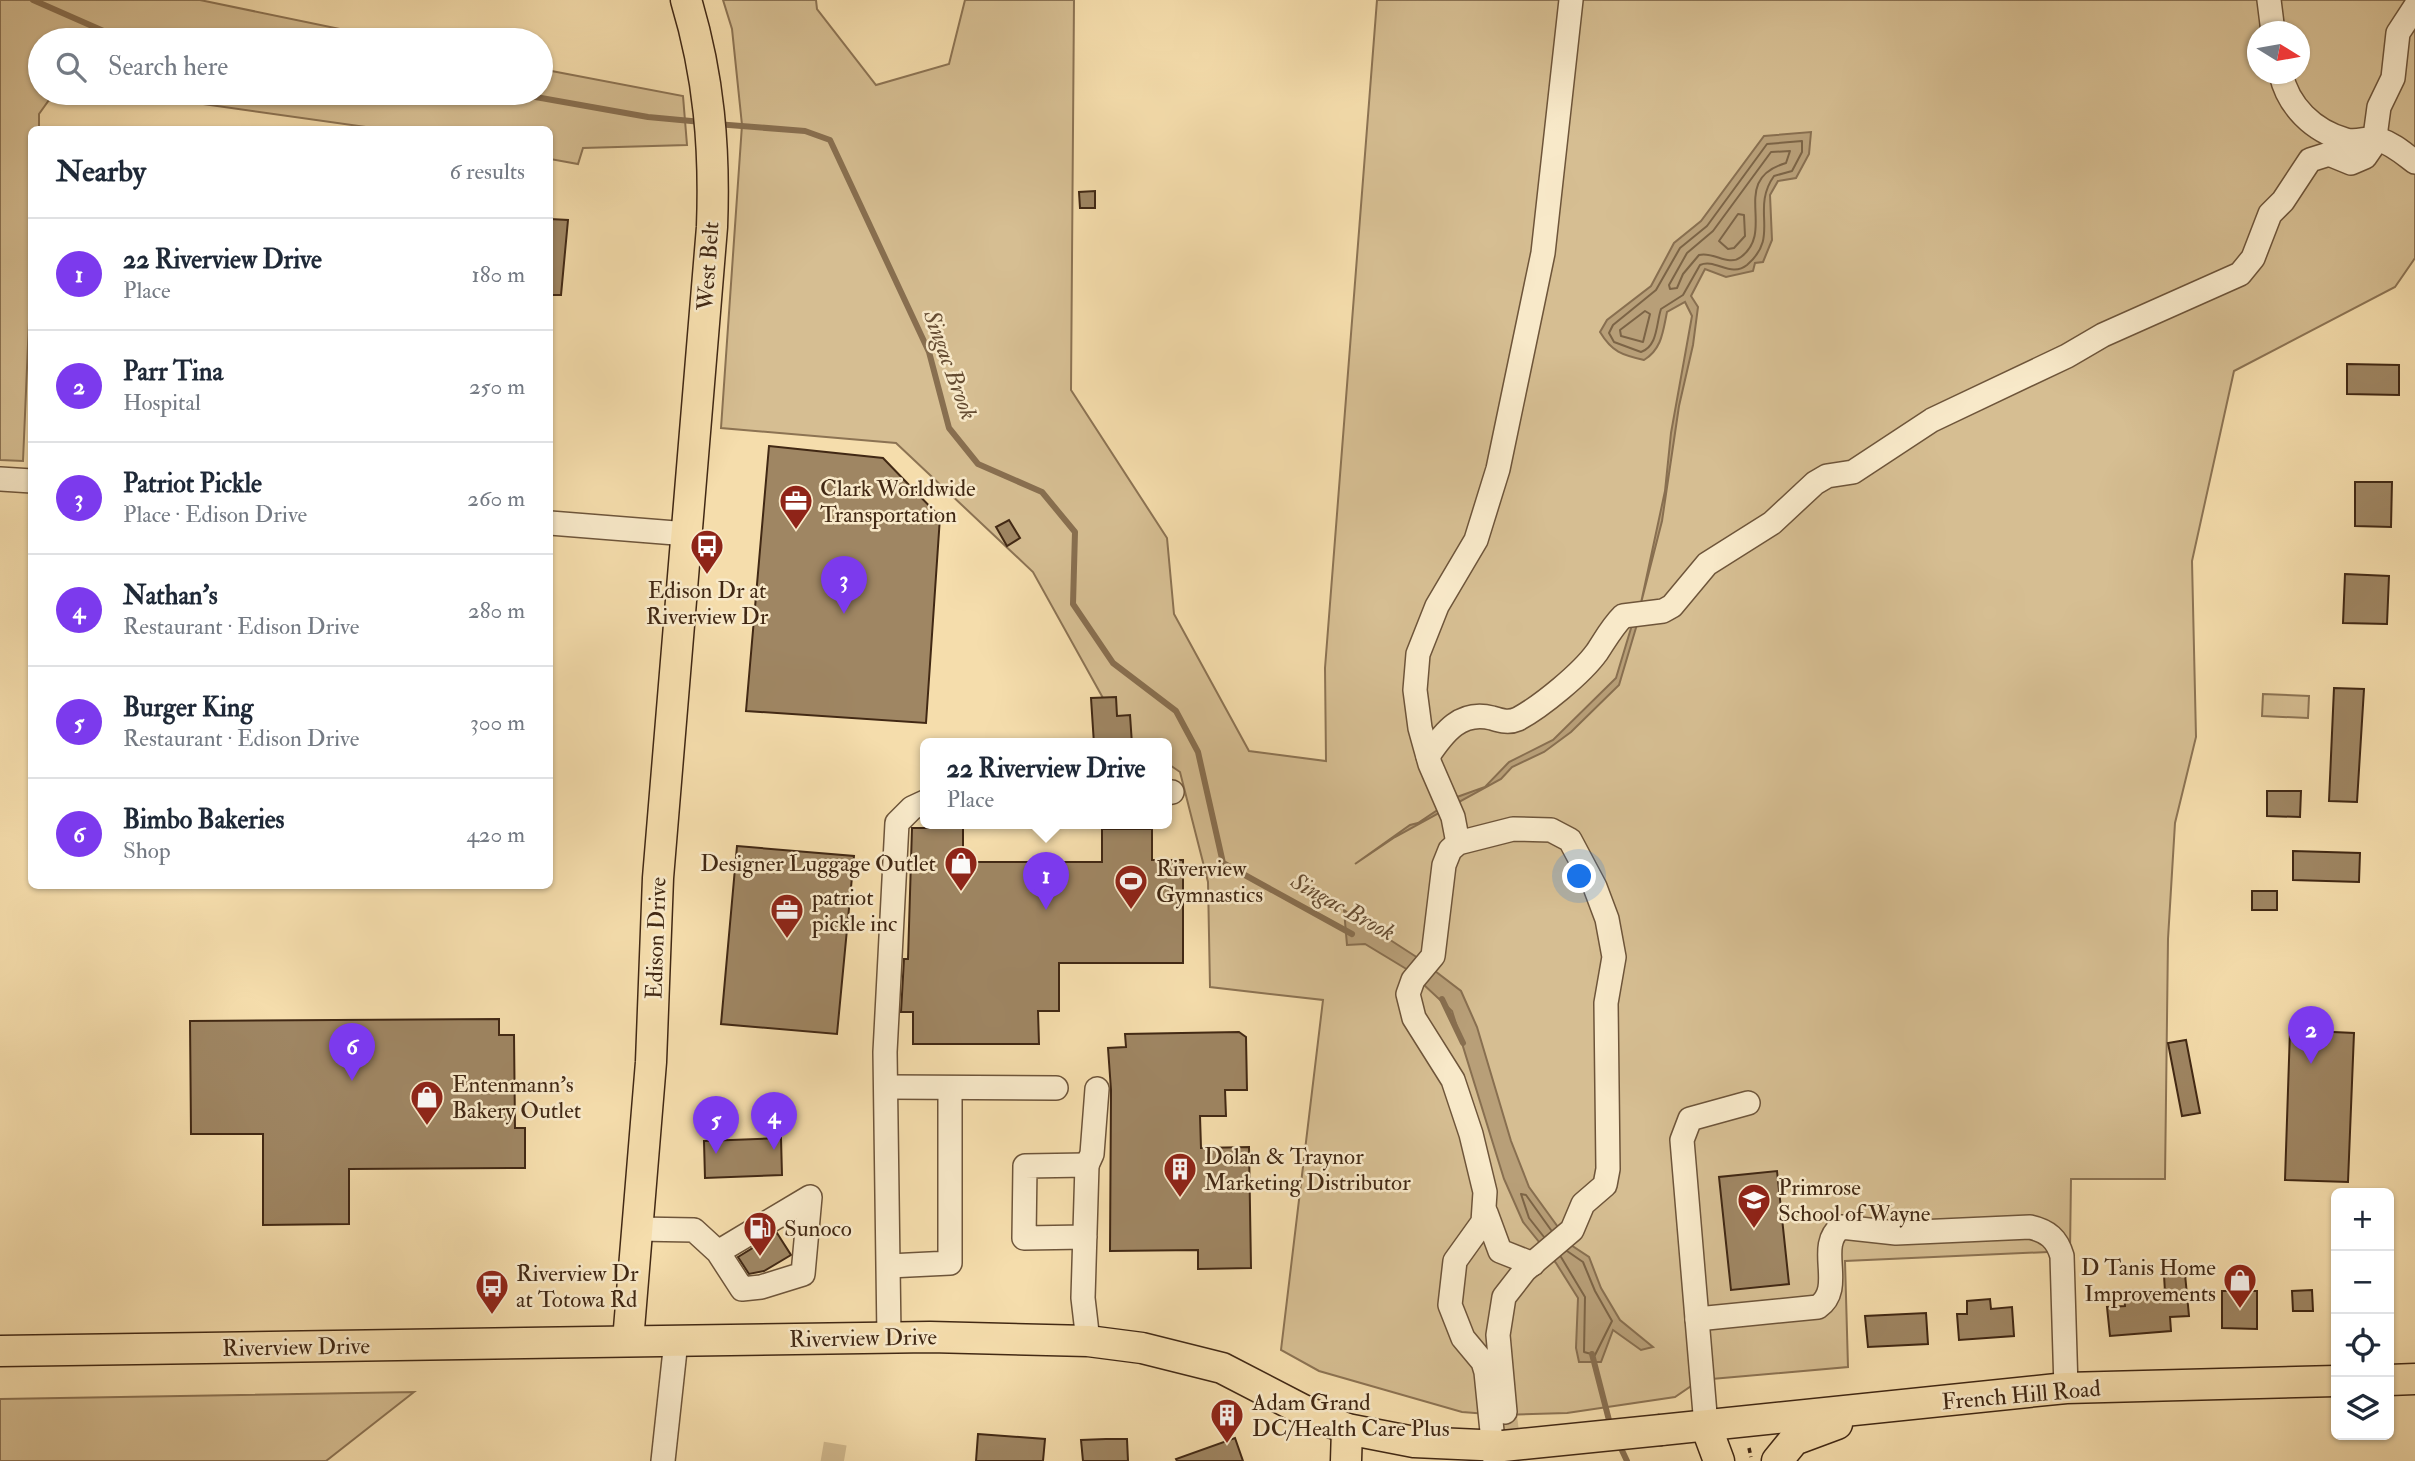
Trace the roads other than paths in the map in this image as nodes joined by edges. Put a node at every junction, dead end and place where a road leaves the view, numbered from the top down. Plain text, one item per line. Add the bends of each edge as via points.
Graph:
1 (686, 0) edge
2 (1571, 0) edge
3 (2269, 0) edge
4 (2415, 7) edge
5 (2272, 21) edge
6 (2283, 84) edge
7 (2375, 138) junction
8 (2415, 162) edge
9 (0, 479) edge
10 (28, 481) edge
11 (553, 523) edge
12 (688, 534) junction
13 (1427, 756) junction
14 (920, 804) edge
15 (1458, 843) junction
16 (888, 1087) junction
17 (950, 1087) junction
18 (1056, 1088) dead end
19 (1097, 1089) dead end
20 (1748, 1103) dead end
21 (1087, 1166) junction
22 (1486, 1213) junction
23 (637, 1229) junction
24 (1085, 1237) junction
25 (718, 1252) junction
26 (1537, 1261) junction
27 (889, 1266) junction
28 (1697, 1319) junction
29 (890, 1337) junction
30 (628, 1341) junction
31 (676, 1341) junction
32 (1088, 1341) junction
33 (0, 1351) edge
34 (1491, 1363) junction
35 (2415, 1379) edge
36 (2394, 1380) edge
37 (2331, 1381) edge
38 (2066, 1388) junction
39 (1922, 1405) junction
40 (1505, 1412) tunnel mouth
41 (1706, 1426) junction
42 (1346, 1429) junction
43 (1497, 1451) edge
44 (1764, 1459) edge
45 (663, 1461) edge
46 (1346, 1461) edge
47 (1466, 1461) edge
48 (1719, 1461) edge

1 - 12 main road, West Belt via 709,97 714,150
2 - 13 street via 1543,253 1498,469 1476,540 1437,606 1418,653 1416,707
3 - 5 street
4 - 7 street via 2398,33 2393,78 2379,107
6 - 7 street via 2306,119 2347,140
7 - 8 street
7 - 13 street via 2370,152 2357,161 2329,154 2310,160 2270,214 2253,258 2240,274 2103,335 1932,420 1853,472 1815,483 1772,523 1707,564 1672,607 1623,617 1596,654 1551,696 1508,722 1478,716 1464,719 1451,726
9 - 10 street
11 - 12 street
12 - 23 main road, Edison Drive via 658,878 651,1062
13 - 15 street via 1453,817
14 - 16 street via 897,822 885,1052
15 - 22 street via 1444,865 1433,956 1413,979 1408,1005 1462,1103 1483,1181
15 - 26 street via 1513,830 1542,828 1561,835 1583,860 1607,919 1614,957 1606,1003 1608,1175 1602,1188 1579,1210 1572,1230
16 - 17 street
16 - 27 street
17 - 18 street
17 - 27 street via 950,1263
19 - 21 street
20 - 28 street via 1690,1119 1684,1129
21 - 24 street
21 - 24 street via 1025,1166 1024,1238
22 - 26 street via 1500,1251
22 - 34 street via 1455,1261 1450,1305 1463,1338
23 - 25 street via 694,1230
23 - 30 main road, Edison Drive
24 - 32 street via 1083,1298
25 - 25 street via 741,1289 803,1274 810,1197
26 - 34 street via 1504,1297
27 - 29 street
28 - 38 street via 1818,1307 1827,1301 1830,1291 1830,1242 1841,1227 1885,1233 2030,1227 2049,1234 2062,1256
28 - 41 street
29 - 31 main road, Riverview Drive
29 - 32 main road, Riverview Drive
30 - 31 main road, Riverview Drive
30 - 33 main road, Riverview Drive
31 - 45 street
32 - 42 main road, Riverview Drive via 1142,1348 1222,1368
34 - 40 street
34 - 43 street
35 - 36 main road
37 - 38 main road, French Hill Road
38 - 39 main road, French Hill Road
39 - 41 main road, French Hill Road
39 - 44 main road via 1804,1434
41 - 43 main road, Riverview Drive, bridge
41 - 48 main road
42 - 43 main road, Riverview Drive
42 - 46 main road
43 - 47 main road

